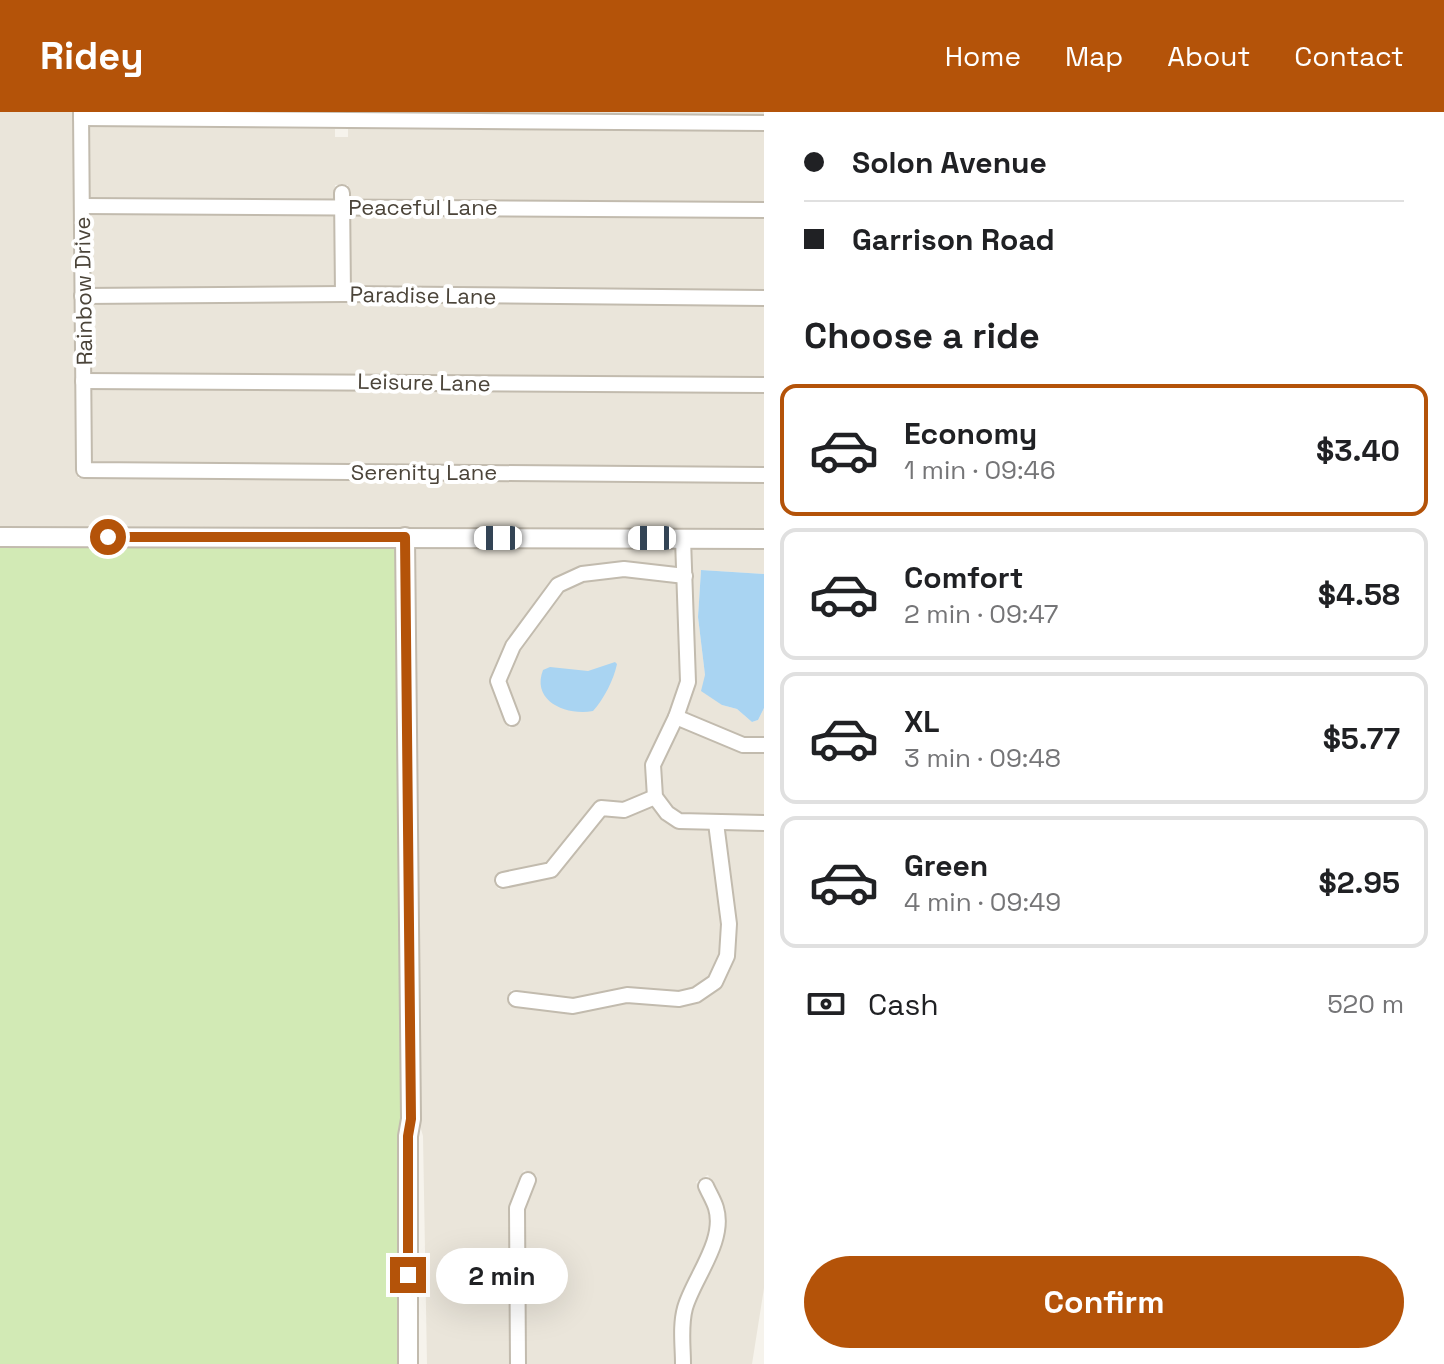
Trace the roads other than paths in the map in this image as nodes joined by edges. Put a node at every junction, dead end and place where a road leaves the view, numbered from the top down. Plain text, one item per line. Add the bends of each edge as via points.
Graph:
1 (81, 115) edge
2 (342, 121) edge
3 (764, 123) edge
4 (342, 200) junction
5 (82, 206) junction
6 (764, 210) edge
7 (343, 294) junction
8 (82, 296) junction
9 (764, 298) edge
10 (83, 381) junction
11 (764, 385) edge
12 (84, 470) joint
13 (764, 475) edge
14 (0, 537) edge
15 (405, 537) junction
16 (683, 539) junction
17 (764, 539) edge
18 (685, 576) junction
19 (676, 717) junction
20 (512, 718) dead end
21 (764, 745) edge
22 (655, 797) junction
23 (716, 823) junction
24 (764, 823) edge
25 (503, 880) dead end
26 (516, 999) dead end
27 (411, 1119) junction
28 (528, 1180) dead end
29 (706, 1186) dead end
30 (408, 1364) edge
31 (420, 1364) edge
32 (518, 1364) edge
33 (683, 1364) edge

1 - 2 street
1 - 5 street, Rainbow Drive
2 - 3 street
4 - 5 street, Peaceful Lane
4 - 6 street, Peaceful Lane
4 - 7 street
5 - 8 street, Rainbow Drive
7 - 8 street, Paradise Lane
7 - 9 street, Paradise Lane
8 - 10 street, Rainbow Drive
10 - 11 street, Leisure Lane
10 - 12 street, Rainbow Drive
12 - 13 street, Serenity Lane
14 - 15 street
15 - 16 street
15 - 27 street
16 - 17 street
16 - 18 street
18 - 19 street via 688,682
18 - 20 street via 624,569 582,574 558,585 513,646 498,681
19 - 21 street via 743,745
19 - 22 street via 653,765
22 - 23 street via 679,821
22 - 25 street via 624,810 601,808 551,870
23 - 24 street
23 - 26 street via 729,924 727,956 715,982 679,999 627,995 573,1006
27 - 30 street
27 - 31 street via 416,1136
28 - 32 street via 517,1208
29 - 33 street via 717,1210 717,1227 711,1253 685,1306

